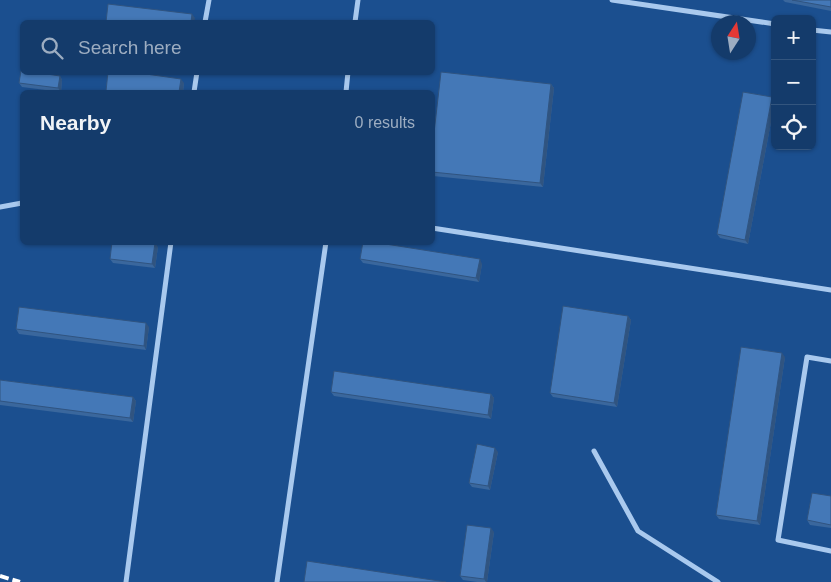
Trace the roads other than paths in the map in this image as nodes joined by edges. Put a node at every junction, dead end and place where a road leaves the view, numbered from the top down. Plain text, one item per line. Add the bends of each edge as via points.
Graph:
1 (209, 0) edge
2 (358, 0) edge
3 (612, 0) edge
4 (205, 20) edge
5 (355, 20) edge
6 (771, 23) edge
7 (816, 30) edge
8 (831, 32) edge
9 (197, 75) edge
10 (348, 75) edge
11 (194, 90) edge
12 (346, 90) edge
13 (20, 203) edge
14 (0, 208) edge
15 (435, 228) edge
16 (171, 245) edge
17 (326, 245) edge
18 (831, 290) edge
19 (831, 361) edge
20 (594, 451) dead end
21 (831, 551) edge
22 (126, 582) edge
23 (277, 582) edge
24 (718, 582) edge

1 - 4 street
2 - 5 street
3 - 6 street
7 - 8 street
9 - 11 street
10 - 12 street
13 - 14 street
15 - 18 street
16 - 22 street
17 - 23 street
19 - 21 street via 807,357 778,540
20 - 24 street via 638,530

